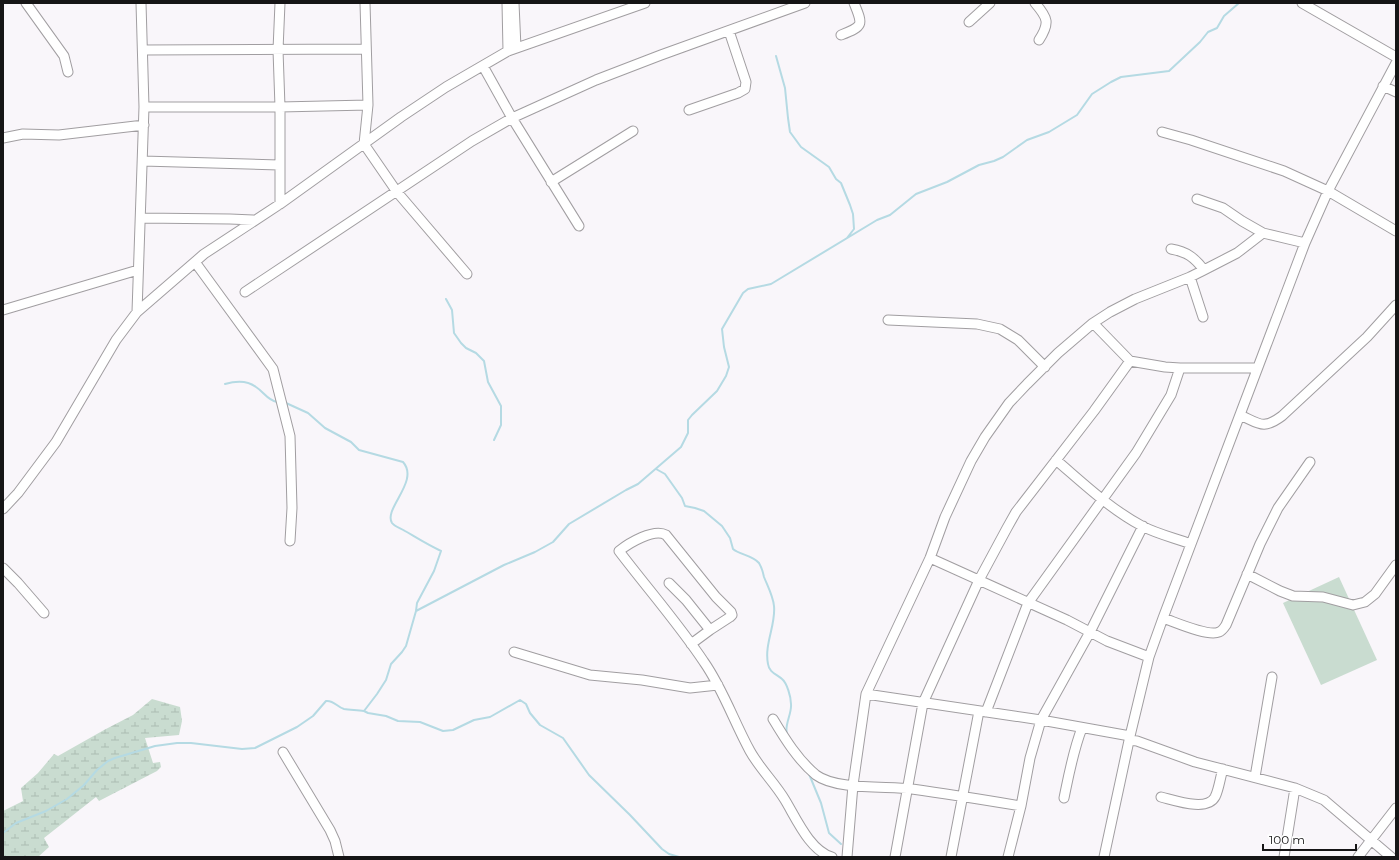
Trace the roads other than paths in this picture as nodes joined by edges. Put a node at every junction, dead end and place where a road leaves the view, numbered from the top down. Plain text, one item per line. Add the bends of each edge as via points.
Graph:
1 (26, 3) edge
2 (141, 3) edge
3 (280, 3) edge
4 (365, 3) edge
5 (507, 3) edge
6 (514, 3) edge
7 (645, 3) edge
8 (805, 3) edge
9 (854, 3) edge
10 (990, 3) edge
11 (1035, 3) edge
12 (1302, 3) edge
13 (969, 22) dead end
14 (729, 31) junction
15 (841, 35) dead end
16 (1039, 40) dead end
17 (366, 49) junction
18 (512, 49) junction
19 (143, 50) junction
20 (278, 50) junction
21 (1396, 57) edge
22 (1396, 63) edge
23 (483, 66) junction
24 (68, 72) dead end
25 (1383, 86) junction
26 (1396, 92) edge
27 (368, 105) junction
28 (144, 106) junction
29 (280, 107) junction
30 (689, 110) dead end
31 (512, 118) junction
32 (144, 126) junction
33 (633, 131) dead end
34 (1162, 132) dead end
35 (3, 138) edge
36 (364, 144) junction
37 (143, 161) junction
38 (279, 165) junction
39 (552, 182) junction
40 (1328, 190) junction
41 (397, 192) junction
42 (1196, 199) dead end
43 (280, 204) junction
44 (141, 218) junction
45 (253, 220) junction
46 (579, 226) dead end
47 (1396, 231) edge
48 (1263, 233) junction
49 (1305, 243) junction
50 (1171, 249) dead end
51 (194, 262) junction
52 (138, 270) junction
53 (1204, 270) junction
54 (467, 274) dead end
55 (1190, 277) junction
56 (245, 292) dead end
57 (1396, 304) edge
58 (3, 310) edge
59 (137, 312) junction
60 (1203, 317) dead end
61 (888, 320) dead end
62 (1093, 323) junction
63 (1130, 360) junction
64 (1044, 366) junction
65 (1180, 368) junction
66 (1257, 368) junction
67 (1240, 415) junction
68 (1056, 460) junction
69 (1310, 462) dead end
70 (1103, 499) junction
71 (3, 509) edge
72 (1143, 526) junction
73 (290, 541) dead end
74 (1191, 544) junction
75 (930, 558) junction
76 (1396, 565) edge
77 (3, 568) edge
78 (1247, 574) junction
79 (979, 580) junction
80 (669, 583) dead end
81 (1028, 603) junction
82 (44, 613) dead end
83 (1163, 618) junction
84 (710, 630) junction
85 (1090, 632) junction
86 (691, 644) junction
87 (514, 652) dead end
88 (1149, 657) junction
89 (1272, 677) dead end
90 (718, 685) junction
91 (866, 694) junction
92 (923, 703) junction
93 (982, 711) junction
94 (773, 719) dead end
95 (1041, 720) junction
96 (1082, 728) junction
97 (1130, 738) junction
98 (284, 752) dead end
99 (1223, 769) junction
100 (1255, 777) junction
101 (853, 785) junction
102 (1295, 788) junction
103 (907, 789) junction
104 (962, 796) junction
105 (1161, 797) dead end
106 (1064, 798) dead end
107 (1021, 806) junction
108 (1396, 808) edge
109 (1371, 840) junction
110 (339, 857) edge
111 (832, 857) edge
112 (847, 857) edge
113 (895, 857) edge
114 (951, 857) edge
115 (1008, 857) edge
116 (1105, 857) edge
117 (1284, 857) edge
118 (1358, 857) edge
119 (1391, 857) edge

1 - 24 street via 61,52
2 - 19 street
3 - 20 street
4 - 17 street
5 - 18 street
6 - 18 street
7 - 18 street
8 - 14 street
9 - 15 street via 860,24 858,28
10 - 13 street
11 - 16 street via 1047,22
12 - 21 street
14 - 30 street via 746,82 745,89
14 - 31 street via 596,80
17 - 20 street
17 - 27 street
18 - 23 street
19 - 20 street
19 - 28 street
20 - 29 street
22 - 25 street
23 - 31 street
23 - 36 street via 406,114
25 - 26 street
25 - 40 street
27 - 29 street
27 - 36 street
28 - 29 street
28 - 32 street
29 - 38 street
31 - 39 street
31 - 41 street via 472,141
32 - 35 street via 59,135 23,134
32 - 37 street
33 - 39 street
34 - 40 street via 1265,164
36 - 41 street
36 - 43 street
37 - 38 street
37 - 44 street
38 - 43 street
39 - 46 street
40 - 47 street
40 - 49 street
41 - 54 street
41 - 56 street
42 - 48 street via 1223,208
43 - 45 street
44 - 45 street
44 - 52 street
45 - 51 street
48 - 49 street
48 - 53 street via 1237,253
49 - 66 street
50 - 53 street via 1182,251
51 - 59 street
51 - 73 street via 273,369 290,436
52 - 58 street
52 - 59 street
53 - 55 street
55 - 60 street
55 - 62 street via 1135,299
57 - 67 street via 1367,337 1282,416 1266,425
59 - 71 street via 116,340 56,442
61 - 64 street via 977,324 1000,329 1018,340
62 - 63 street
62 - 64 street
63 - 65 street
63 - 68 street
64 - 75 street via 1009,404 971,461 945,517
65 - 66 street
65 - 70 street via 1175,388 1167,403
66 - 67 street
67 - 74 street
68 - 70 street
68 - 79 street via 1016,512
69 - 78 street via 1278,508
70 - 72 street
70 - 81 street
72 - 74 street
72 - 85 street
74 - 83 street
75 - 79 street
75 - 91 street
76 - 78 street via 1375,594 1364,602 1353,605 1323,597 1293,596
77 - 82 street
78 - 83 street via 1226,625 1220,632 1205,632
79 - 81 street
79 - 92 street
80 - 84 street
81 - 85 street
81 - 93 street
83 - 88 street
84 - 86 street
84 - 86 street via 731,614 666,535 659,532 637,539 622,549 619,552
85 - 88 street
85 - 95 street
86 - 90 street
87 - 90 street via 590,675 690,688
88 - 97 street
89 - 100 street
90 - 111 street via 757,762 785,799 812,843 822,853
91 - 92 street
91 - 101 street
92 - 93 street
92 - 103 street
93 - 95 street
93 - 104 street
94 - 101 street via 790,746 817,775 840,784
95 - 96 street
95 - 107 street via 1030,758
96 - 97 street
96 - 106 street via 1076,742
97 - 99 street via 1195,762
97 - 116 street
98 - 110 street via 330,830
99 - 100 street
99 - 105 street via 1215,797 1209,804 1200,805
100 - 102 street
101 - 103 street
101 - 112 street
102 - 109 street via 1324,800
102 - 117 street
103 - 104 street
103 - 113 street
104 - 107 street
104 - 114 street
107 - 115 street
108 - 109 street
109 - 118 street
109 - 119 street

